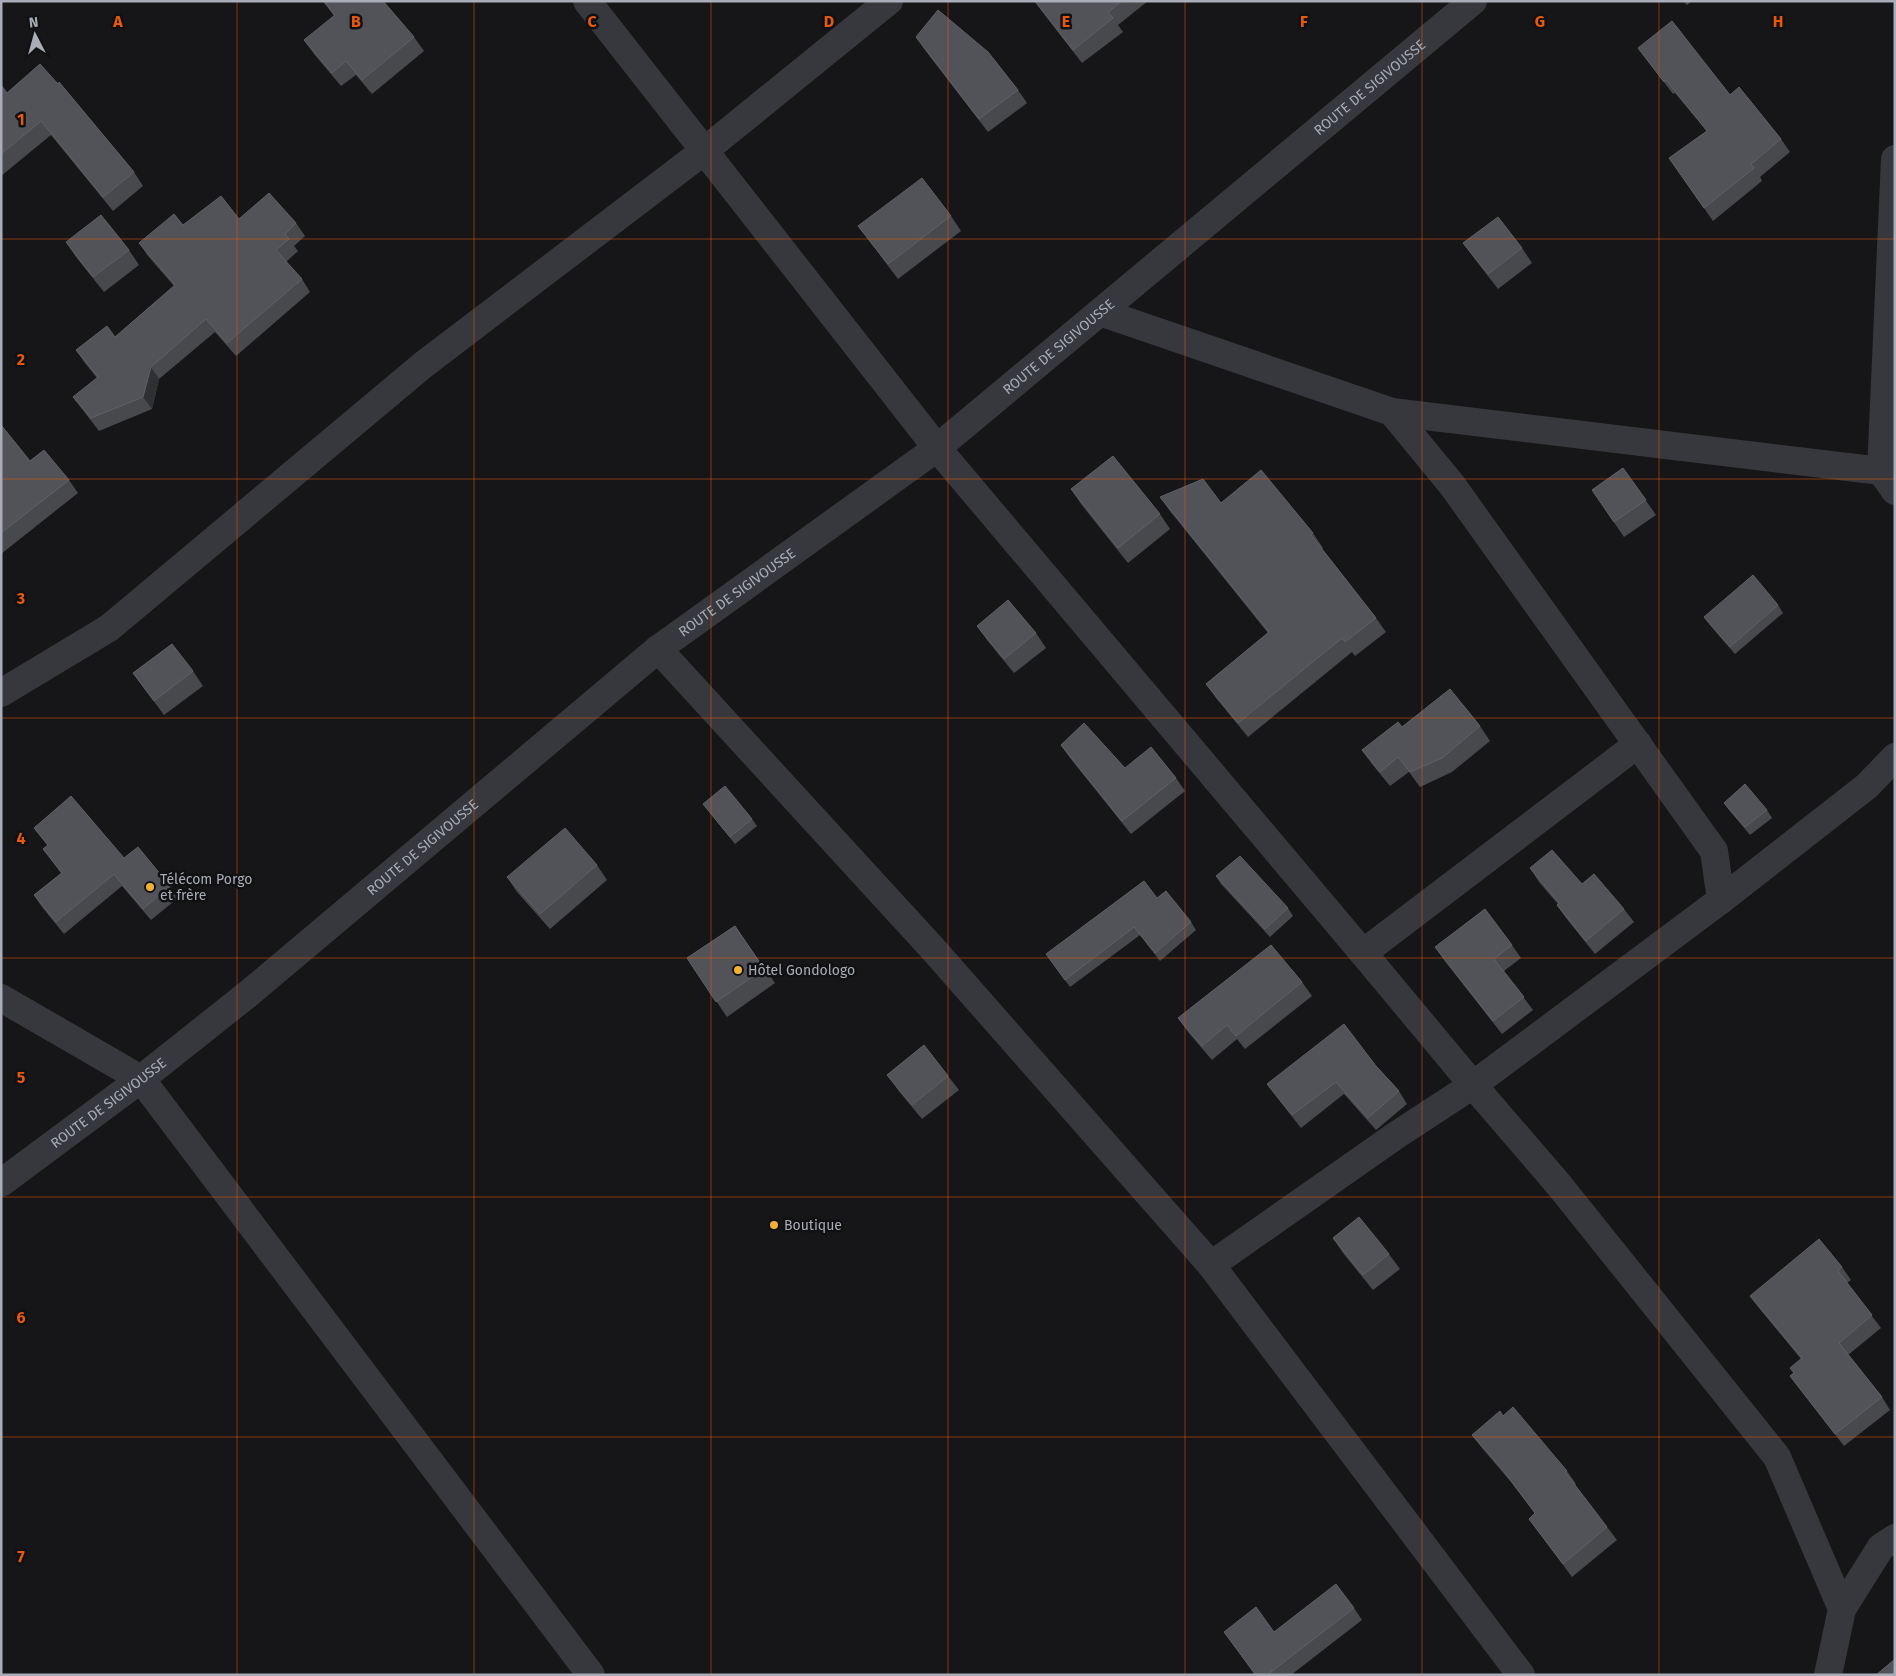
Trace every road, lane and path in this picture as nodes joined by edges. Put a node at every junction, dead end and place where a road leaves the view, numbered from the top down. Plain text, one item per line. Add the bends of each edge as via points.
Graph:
1 (587, 1) edge
2 (888, 1) edge
3 (1473, 1) edge
4 (704, 151) junction
5 (1895, 158) edge
6 (1100, 312) junction
7 (1392, 412) junction
8 (937, 448) junction
9 (1888, 481) edge
10 (658, 649) junction
11 (1, 693) edge
12 (1638, 744) junction
13 (1895, 756) edge
14 (1722, 900) junction
15 (1363, 953) junction
16 (1, 998) edge
17 (141, 1079) junction
18 (1473, 1085) junction
19 (1, 1183) edge
20 (1211, 1265) junction
21 (1895, 1538) edge
22 (1842, 1609) junction
23 (591, 1675) edge
24 (1521, 1675) edge
25 (1828, 1675) edge

1 - 4 street
2 - 4 street
3 - 6 street, ROUTE DE SIGIVOUSSE
4 - 8 street
4 - 11 street via 423,365 109,628
5 - 9 street
6 - 7 street
6 - 8 street, ROUTE DE SIGIVOUSSE
7 - 9 street
7 - 12 street via 1452,485
8 - 10 street, ROUTE DE SIGIVOUSSE
8 - 15 street
10 - 17 street, ROUTE DE SIGIVOUSSE via 248,994
10 - 20 street via 933,949
12 - 14 street via 1714,850
12 - 15 street
13 - 14 street via 1867,786
14 - 18 street
15 - 18 street
16 - 17 street
17 - 19 street, ROUTE DE SIGIVOUSSE
17 - 23 street
18 - 20 street
18 - 22 street via 1559,1185 1776,1457
20 - 24 street
21 - 22 street via 1881,1547
22 - 25 street

